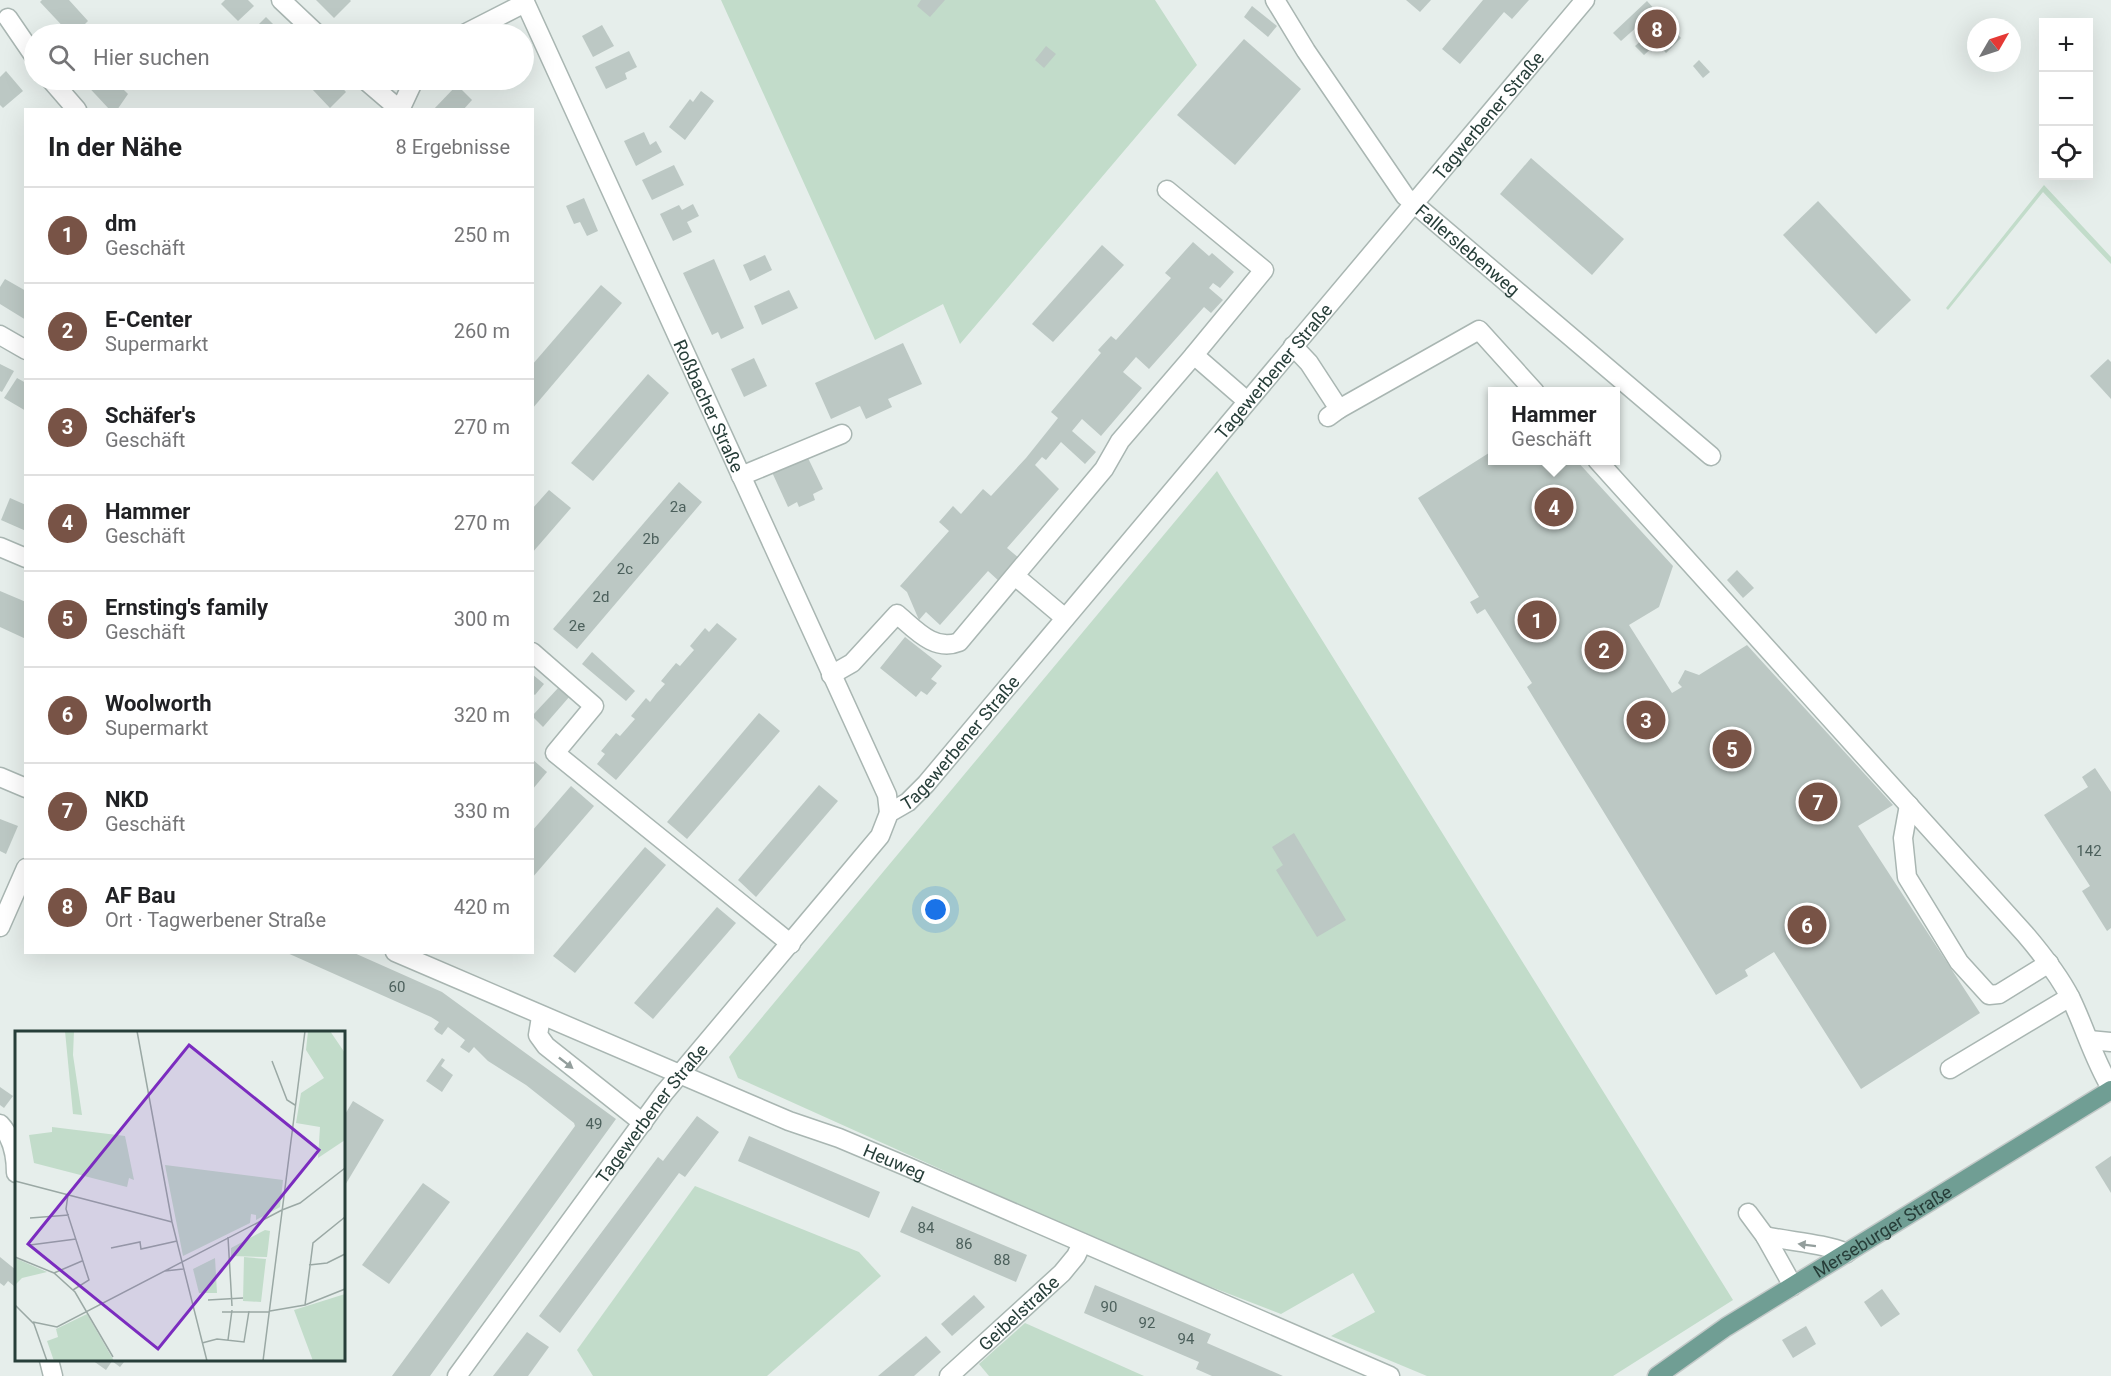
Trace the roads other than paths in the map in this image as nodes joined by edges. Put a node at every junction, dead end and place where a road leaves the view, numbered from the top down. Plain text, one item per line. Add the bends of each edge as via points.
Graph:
1 (281, 0) edge
2 (1275, 0) edge
3 (1585, 0) edge
4 (524, 2) edge
5 (8, 18) dead end
6 (306, 24) edge
7 (483, 24) edge
8 (24, 41) edge
9 (60, 90) edge
10 (377, 90) edge
11 (409, 90) edge
12 (75, 108) edge
13 (398, 108) edge
14 (401, 108) edge
15 (1167, 190) dead end
16 (1414, 204) junction
17 (1391, 231) joint
18 (0, 335) edge
19 (1293, 346) junction
20 (24, 349) edge
21 (1194, 355) junction
22 (1530, 387) edge
23 (1247, 401) junction
24 (842, 434) dead end
25 (1711, 456) dead end
26 (1602, 465) edge
27 (741, 476) junction
28 (0, 547) edge
29 (24, 557) edge
30 (1015, 576) junction
31 (1065, 618) junction
32 (534, 654) edge
33 (831, 675) junction
34 (0, 777) edge
35 (24, 787) edge
36 (1909, 805) junction
37 (889, 813) junction
38 (24, 873) edge
39 (0, 927) edge
40 (791, 944) junction
41 (399, 954) edge
42 (2049, 963) junction
43 (2070, 997) junction
44 (541, 1017) junction
45 (2089, 1040) junction
46 (2111, 1042) edge
47 (1950, 1069) dead end
48 (681, 1074) junction
49 (2111, 1089) edge
50 (643, 1123) junction
51 (0, 1124) edge
52 (15, 1151) edge
53 (1748, 1214) dead end
54 (1765, 1236) junction
55 (1083, 1243) junction
56 (1847, 1253) junction
57 (1793, 1286) junction
58 (49, 1361) edge
59 (53, 1376) edge
60 (457, 1376) edge
61 (949, 1376) edge
62 (1390, 1376) edge
63 (1657, 1376) edge

1 - 6 street
2 - 16 street, Fallerslebenweg via 1394,184
3 - 16 street, Tagwerbener Straße
4 - 7 street
4 - 27 street, Roßbacher Straße
5 - 8 street
9 - 12 street
10 - 13 street
11 - 14 street
15 - 21 street via 1264,270
16 - 17 street, Tagwerbener Straße
16 - 25 street, Fallerslebenweg
17 - 19 street, Tagewerbener Straße
18 - 20 street
19 - 22 street via 1309,363 1333,413 1479,330
19 - 23 street, Tagewerbener Straße
21 - 23 street
21 - 30 street via 1120,441 1104,469
23 - 31 street, Tagewerbener Straße
24 - 27 street
26 - 36 street
27 - 33 street, Roßbacher Straße
28 - 29 street
30 - 31 street
30 - 33 street via 959,642 950,646 930,641 897,614 852,663
31 - 37 street, Tagewerbener Straße via 926,784 908,802
32 - 40 street via 594,706 555,753
33 - 37 street, Roßbacher Straße via 887,795
34 - 35 street
36 - 42 street
36 - 42 street via 1903,838 1907,877 1959,962 1989,995 1999,994
37 - 40 street, Tagewerbener Straße via 880,836
38 - 39 street
40 - 48 street, Tagewerbener Straße
41 - 44 street, Heuweg
42 - 43 street
43 - 45 street
43 - 47 street
44 - 48 street, Heuweg
44 -> 50 street via 538,1035 546,1046
45 - 46 street
45 - 49 street
48 - 50 street, Tagewerbener Straße
48 - 55 street, Heuweg
49 - 56 main road, Merseburger Straße
50 - 60 street, Tagewerbener Straße
51 - 52 street
53 - 54 street
56 -> 54 street via 1827,1245 1803,1245
54 - 57 street
55 - 61 street, Geibelstraße via 1062,1273
55 - 62 street, Heuweg
56 - 57 main road, Merseburger Straße
57 - 63 main road, Merseburger Straße
58 - 59 street

